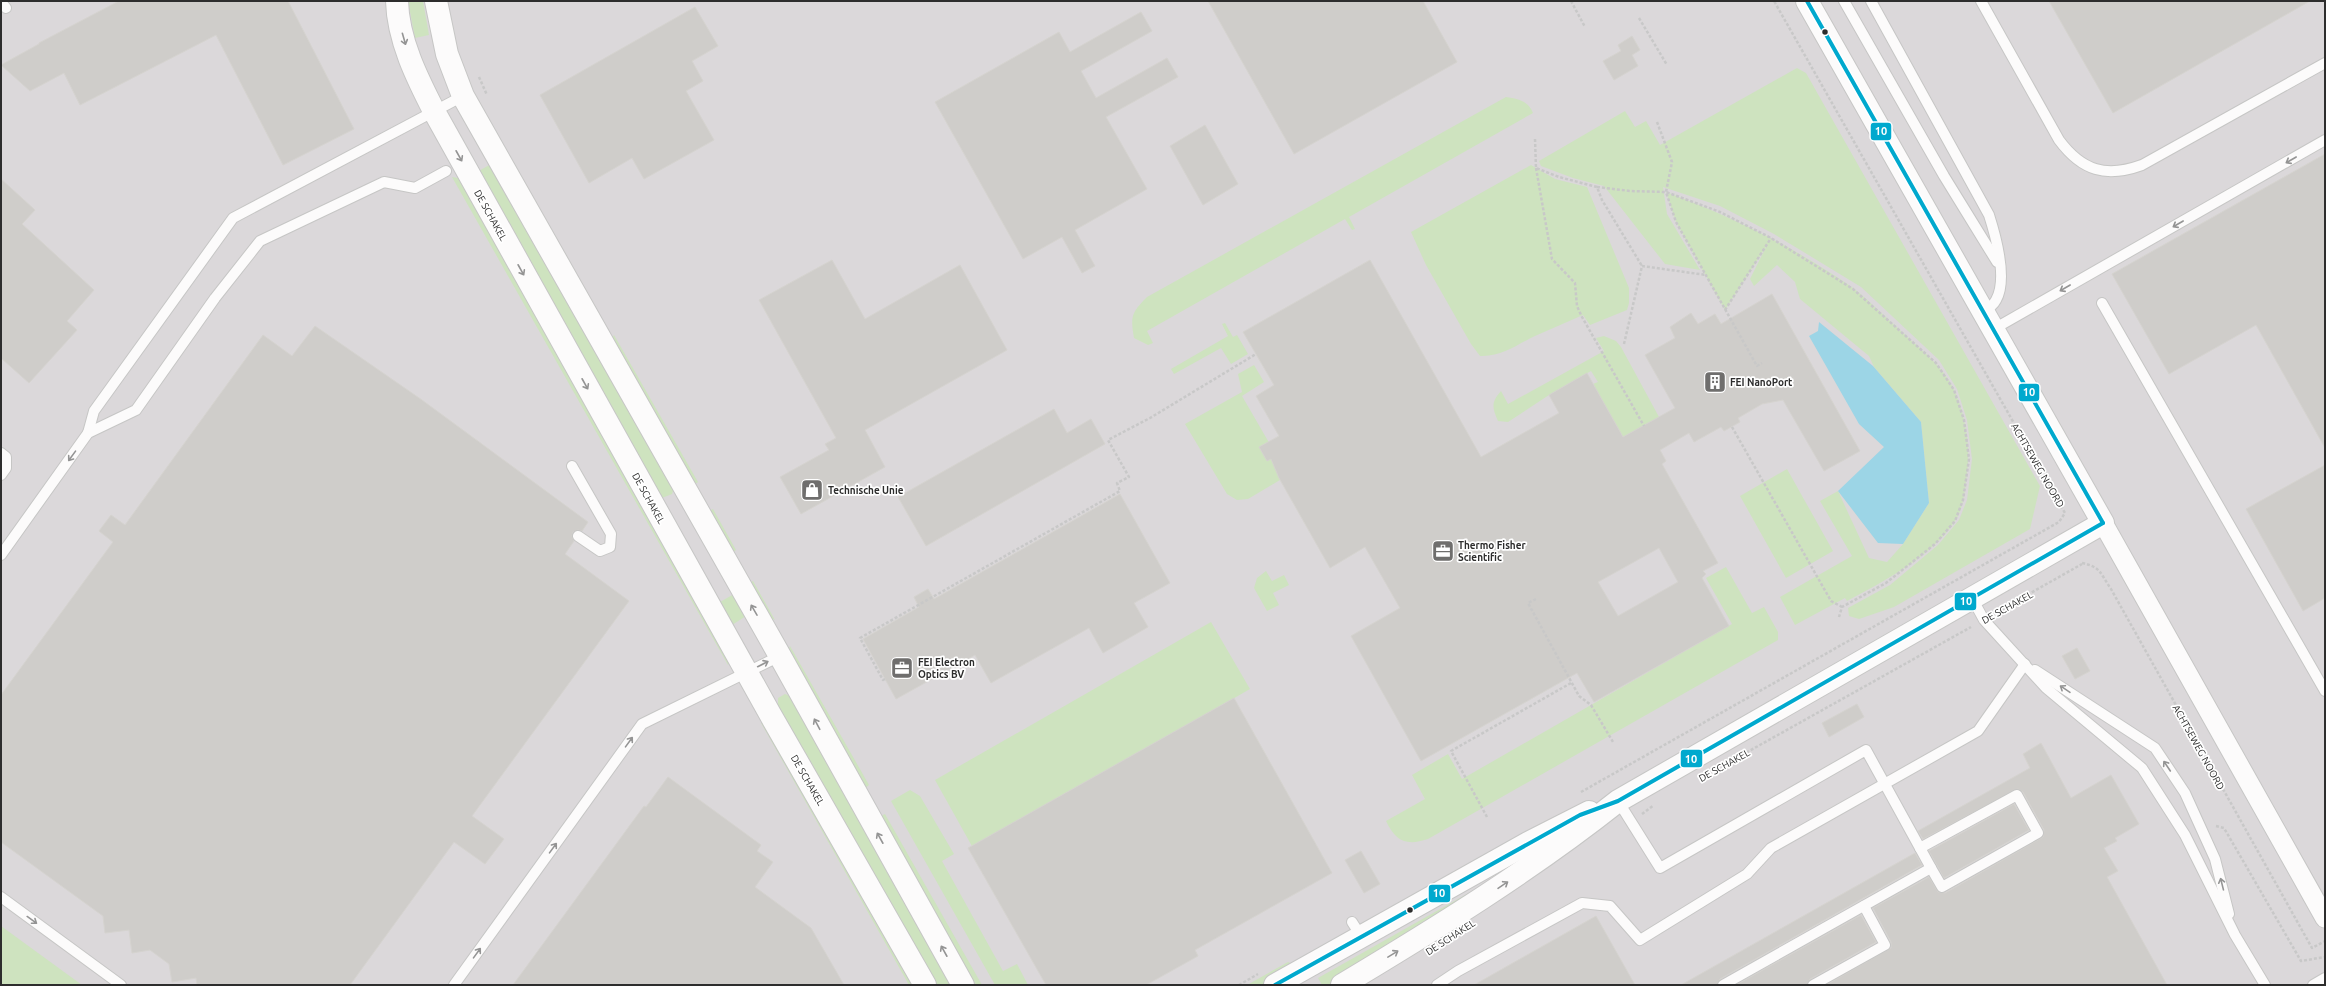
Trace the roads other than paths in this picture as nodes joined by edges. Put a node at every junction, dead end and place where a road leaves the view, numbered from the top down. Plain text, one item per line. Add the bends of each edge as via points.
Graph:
1 (397, 1) edge
2 (436, 1) edge
3 (1807, 1) edge
4 (1844, 1) edge
5 (1870, 1) edge
6 (1981, 1) edge
7 (2325, 62) edge
8 (464, 96) junction
9 (435, 113) junction
10 (2325, 140) edge
11 (446, 172) dead end
12 (2000, 273) junction
13 (2102, 304) dead end
14 (1987, 321) junction
15 (88, 433) junction
16 (1, 453) edge
17 (572, 466) dead end
18 (1, 475) edge
19 (2103, 523) junction
20 (578, 536) dead end
21 (1, 555) edge
22 (1972, 598) junction
23 (780, 656) junction
24 (2024, 663) junction
25 (747, 673) junction
26 (2325, 691) edge
27 (1618, 801) junction
28 (1920, 848) junction
29 (1931, 868) junction
30 (1, 897) edge
31 (1864, 906) junction
32 (2325, 918) edge
33 (2235, 935) junction
34 (2325, 978) edge
35 (1267, 979) edge
36 (121, 985) edge
37 (454, 985) edge
38 (925, 985) edge
39 (963, 985) edge
40 (1342, 985) edge
41 (1437, 985) edge
42 (1723, 985) edge
43 (1813, 985) edge
44 (2265, 985) edge
45 (2313, 985) edge

1 -> 9 street, DE SCHAKEL via 397,15 414,74
2 - 8 street via 447,54
3 - 14 street
4 - 12 lane via 1944,176 1992,252
5 - 12 lane via 1979,193 1995,233
6 - 7 lane via 2059,140 2071,156 2085,166 2103,171 2116,172 2142,165
8 - 9 lane
23 -> 8 street
9 - 15 lane via 233,218 94,411
9 -> 25 street, DE SCHAKEL
10 -> 14 lane
11 - 15 lane via 415,188 384,182 260,241 215,298 136,410
12 - 14 lane via 2000,288
13 - 26 lane
14 - 19 street
15 -> 21 lane
16 - 18 lane via 6,457 6,468
17 - 20 lane via 611,534 610,547 600,552
19 - 22 street, DE SCHAKEL
19 - 32 street
22 - 24 lane via 1984,620
22 - 27 street, DE SCHAKEL
25 -> 23 lane
39 -> 23 street
24 - 33 lane via 2046,688 2142,768 2186,835
33 -> 24 lane via 2215,859 2185,793 2155,748
24 - 41 lane via 1978,731 1771,848 1747,874 1640,940 1610,906 1582,902
37 -> 25 lane via 642,724
25 - 38 street, DE SCHAKEL
27 - 28 lane via 1660,868 1866,750
27 - 35 street, DE SCHAKEL via 1574,819 1357,929
40 -> 27 street, DE SCHAKEL via 1466,910 1548,855
28 - 29 lane
28 - 29 lane via 2017,795 2038,833 1942,887
29 - 31 lane
30 -> 36 lane
31 - 42 lane
31 - 43 lane via 1885,945
33 - 44 lane
34 - 45 lane

